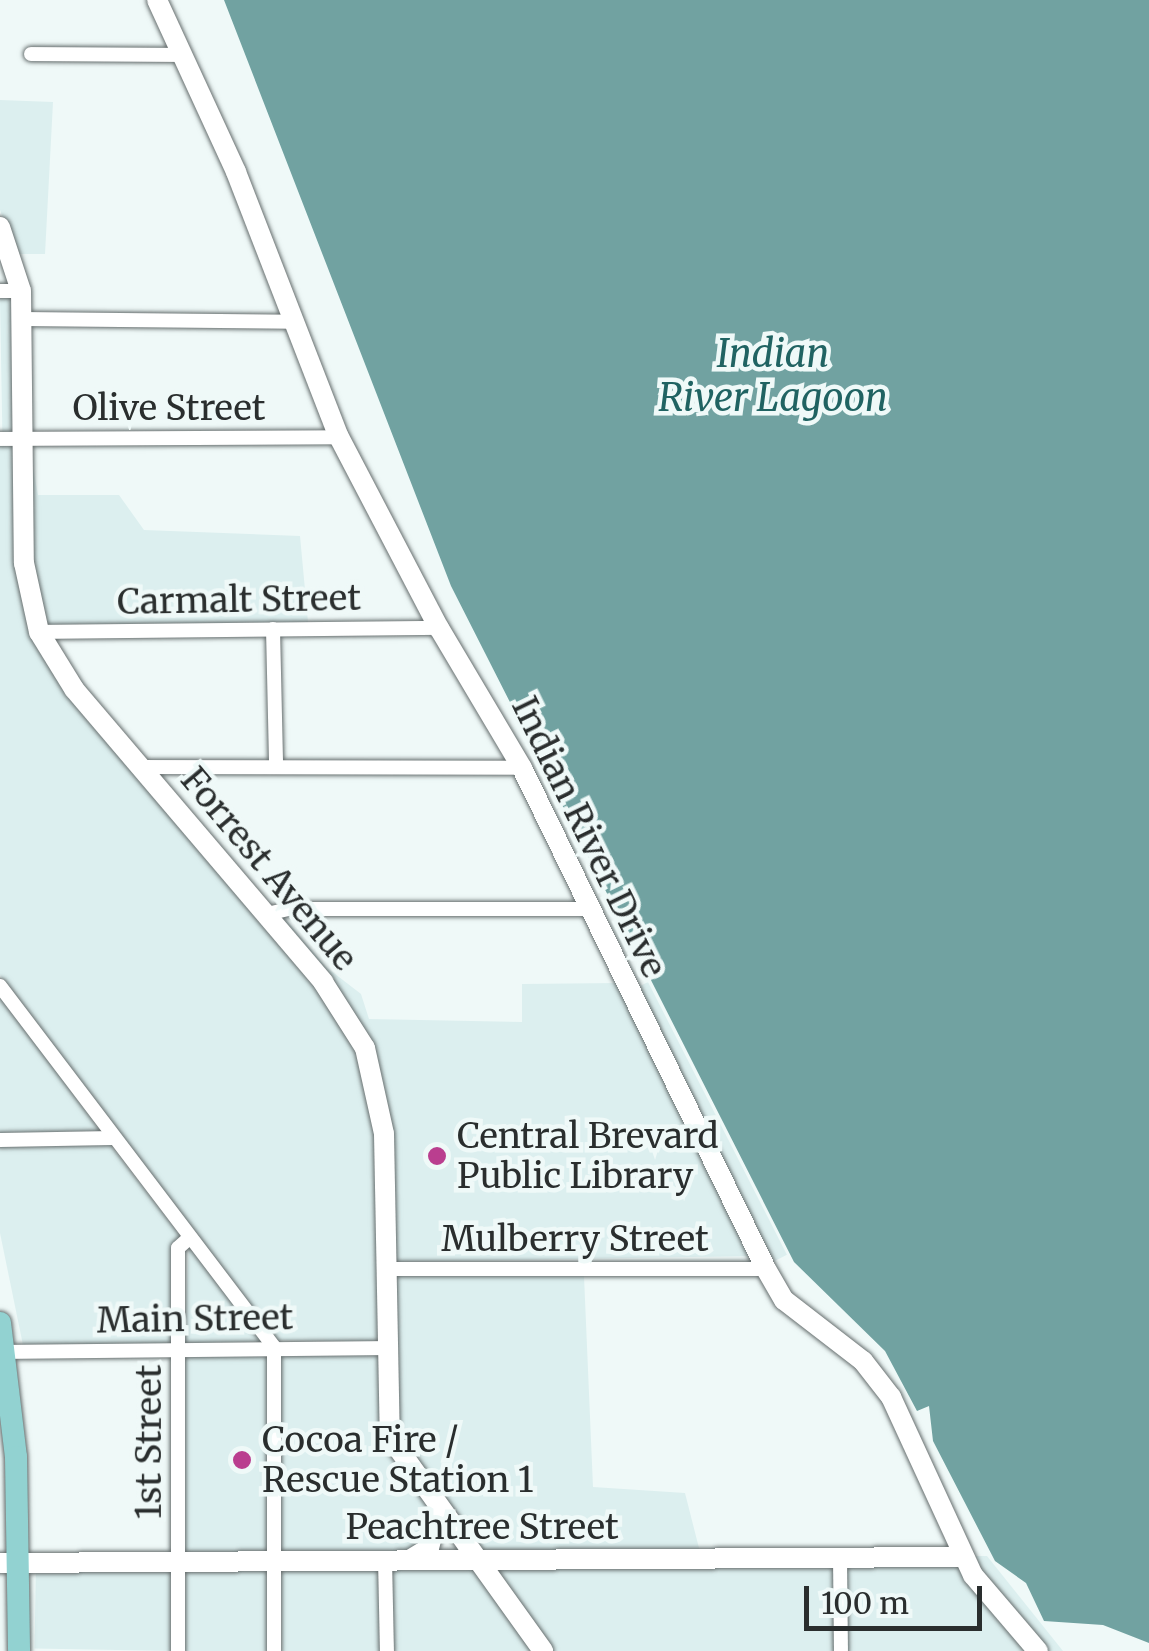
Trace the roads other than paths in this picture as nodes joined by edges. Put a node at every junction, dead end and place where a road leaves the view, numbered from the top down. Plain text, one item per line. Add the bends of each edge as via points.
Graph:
1 (157, 0) edge
2 (31, 54) dead end
3 (181, 54) junction
4 (0, 227) edge
5 (10, 291) edge
6 (22, 319) junction
7 (292, 322) junction
8 (339, 437) junction
9 (0, 439) edge
10 (23, 439) junction
11 (439, 628) junction
12 (273, 629) junction
13 (39, 632) junction
14 (276, 766) junction
15 (140, 767) junction
16 (522, 768) junction
17 (588, 909) junction
18 (266, 914) junction
19 (0, 986) edge
20 (113, 1138) junction
21 (0, 1140) edge
22 (190, 1238) junction
23 (384, 1269) junction
24 (766, 1269) junction
25 (0, 1322) edge
26 (274, 1347) junction
27 (385, 1348) junction
28 (178, 1350) junction
29 (5, 1352) junction
30 (440, 1509) junction
31 (964, 1557) junction
32 (840, 1558) junction
33 (180, 1559) junction
34 (385, 1559) junction
35 (275, 1560) junction
36 (411, 1560) junction
37 (476, 1560) junction
38 (9, 1563) edge
39 (18, 1651) edge
40 (178, 1651) edge
41 (274, 1651) edge
42 (387, 1651) edge
43 (543, 1651) edge
44 (841, 1651) edge
45 (1038, 1651) edge

1 - 3 street, Indian River Drive
2 - 3 street
3 - 7 street, Indian River Drive via 236,172
4 - 5 street, Forrest Avenue
5 - 6 street, Forrest Avenue
6 - 7 street
6 - 10 street, Forrest Avenue
7 - 8 street, Indian River Drive
8 - 10 street, Olive Street
8 - 11 street, Indian River Drive
9 - 10 street, Olive Street
10 - 13 street, Forrest Avenue via 24,563
11 - 12 street, Carmalt Street
11 - 16 street, Indian River Drive
12 - 13 street, Carmalt Street
12 - 14 street
13 - 15 street, Forrest Avenue via 74,689
14 - 15 street
14 - 16 street
15 - 18 street, Forrest Avenue
16 - 17 street, Indian River Drive
17 - 18 street
17 - 24 street, Indian River Drive
18 - 23 street, Forrest Avenue via 345,1010 366,1048 384,1134
19 - 20 street
20 - 21 street
20 - 22 street
22 - 26 street
22 - 28 street, 1st Street via 178,1248
23 - 24 street, Mulberry Street
23 - 27 street, Forrest Avenue
24 - 31 street, Indian River Drive via 784,1300 863,1362 891,1397
25 - 29 main road
26 - 27 street, Main Street
26 - 28 street, Main Street
26 - 35 street
27 - 30 street, Forrest Avenue via 390,1438
28 - 29 street, Main Street
28 - 33 street, 1st Street
29 - 38 main road
30 - 36 street via 429,1548
30 - 37 street, Forrest Avenue
31 - 32 street, Peachtree Street
31 - 45 street, Indian River Drive via 988,1596
32 - 37 street, Peachtree Street
32 - 44 street
33 - 35 street, Peachtree Street
33 - 38 street, Peachtree Street
33 - 40 street, 1st Street
34 - 35 street, Peachtree Street
34 - 36 street, Peachtree Street
34 - 42 street
35 - 41 street
36 - 37 street, Peachtree Street
37 - 43 street, Forrest Avenue
38 - 39 main road

